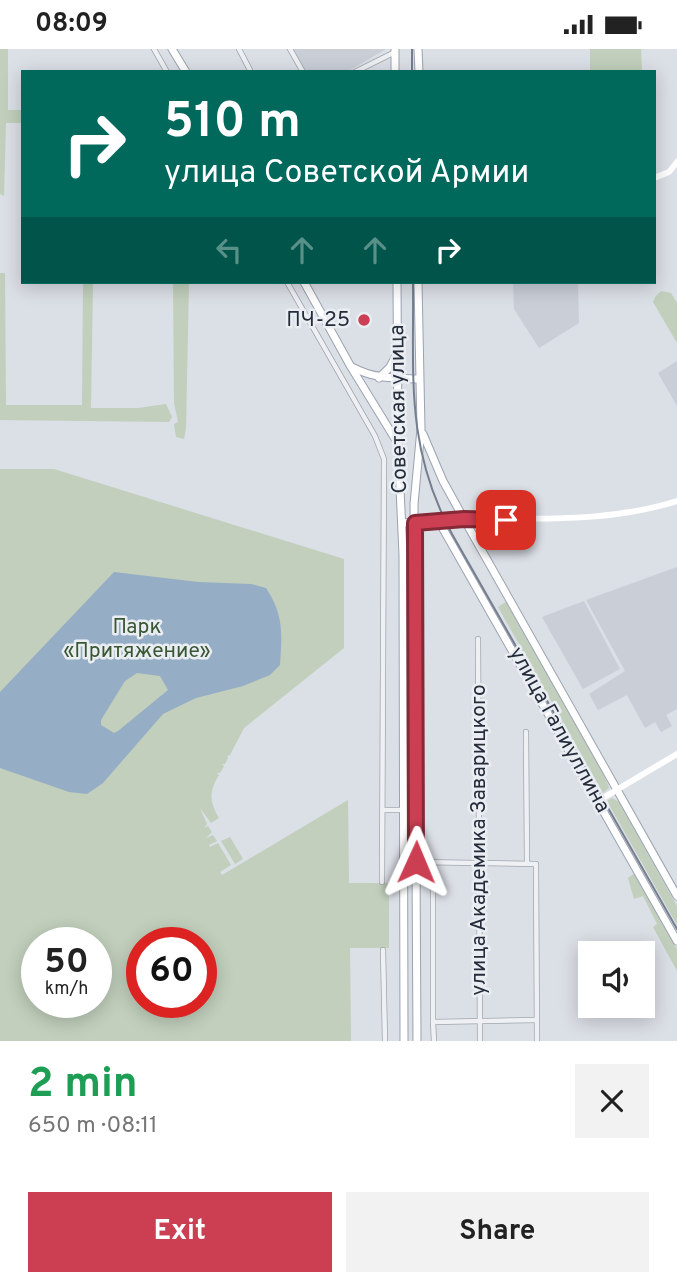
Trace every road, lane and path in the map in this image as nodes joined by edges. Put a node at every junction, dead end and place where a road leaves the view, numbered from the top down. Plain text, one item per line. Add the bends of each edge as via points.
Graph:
1 (154, 49) edge
2 (172, 49) edge
3 (239, 49) edge
4 (289, 49) edge
5 (418, 49) edge
6 (395, 51) edge
7 (166, 70) edge
8 (185, 70) edge
9 (250, 70) edge
10 (302, 70) edge
11 (359, 70) edge
12 (395, 70) edge
13 (419, 70) edge
14 (677, 162) edge
15 (656, 177) edge
16 (288, 284) edge
17 (301, 284) edge
18 (305, 284) edge
19 (397, 284) edge
20 (418, 284) edge
21 (292, 290) junction
22 (398, 353) junction
23 (351, 367) junction
24 (379, 378) junction
25 (398, 378) junction
26 (419, 379) junction
27 (421, 429) junction
28 (398, 443) junction
29 (677, 501) edge
30 (464, 519) junction
31 (438, 520) junction
32 (401, 523) junction
33 (415, 523) junction
34 (478, 639) dead end
35 (526, 732) dead end
36 (677, 754) edge
37 (617, 790) junction
38 (598, 801) junction
39 (383, 810) junction
40 (405, 811) junction
41 (417, 811) junction
42 (416, 862) junction
43 (433, 862) junction
44 (479, 863) junction
45 (527, 863) junction
46 (382, 882) dead end
47 (677, 896) edge
48 (677, 941) edge
49 (383, 950) dead end
50 (479, 1020) junction
51 (537, 1020) junction
52 (433, 1022) junction
53 (385, 1041) edge
54 (404, 1041) edge
55 (416, 1041) edge
56 (434, 1041) edge
57 (480, 1041) edge
58 (537, 1041) edge

1 - 7 street
2 - 8 main road
3 - 9 street
4 - 10 street
5 - 13 main road
6 - 11 street
6 - 12 main road
14 - 15 main road
16 - 21 street
17 - 21 street
18 - 23 main road
19 - 22 main road, Советская улица
20 - 26 main road, Советская улица
21 - 39 street via 384,459
22 - 24 main road
22 - 25 main road, Советская улица
23 - 24 main road
23 - 28 main road
24 - 25 main road
25 - 26 main road
25 - 28 main road, Советская улица
26 - 27 main road, Советская улица
27 - 30 main road, Советская улица
27 - 33 main road, Советская улица
28 - 32 main road, Советская улица
29 - 30 main road via 580,519
30 - 31 main road
30 - 37 main road, улица Галиуллина
31 - 33 main road
31 - 38 main road, улица Галиуллина
32 - 33 main road
32 - 40 main road, Советская улица
33 - 41 main road, Советская улица
34 - 44 street, улица Академика Заварицкого
35 - 45 street
36 - 37 main road
37 - 38 main road
37 - 47 main road, улица Галиуллина
38 - 48 main road, улица Галиуллина
39 - 40 street
39 - 46 street
40 - 41 main road
40 - 54 main road, Советская улица
41 - 42 main road, Советская улица
42 - 43 street
42 - 55 main road, Советская улица
43 - 44 street
43 - 52 street
44 - 45 street
44 - 50 street, улица Академика Заварицкого
45 - 51 street via 536,864
49 - 53 street
50 - 51 street
50 - 52 street
50 - 57 street, улица Академика Заварицкого
51 - 58 street
52 - 56 street

